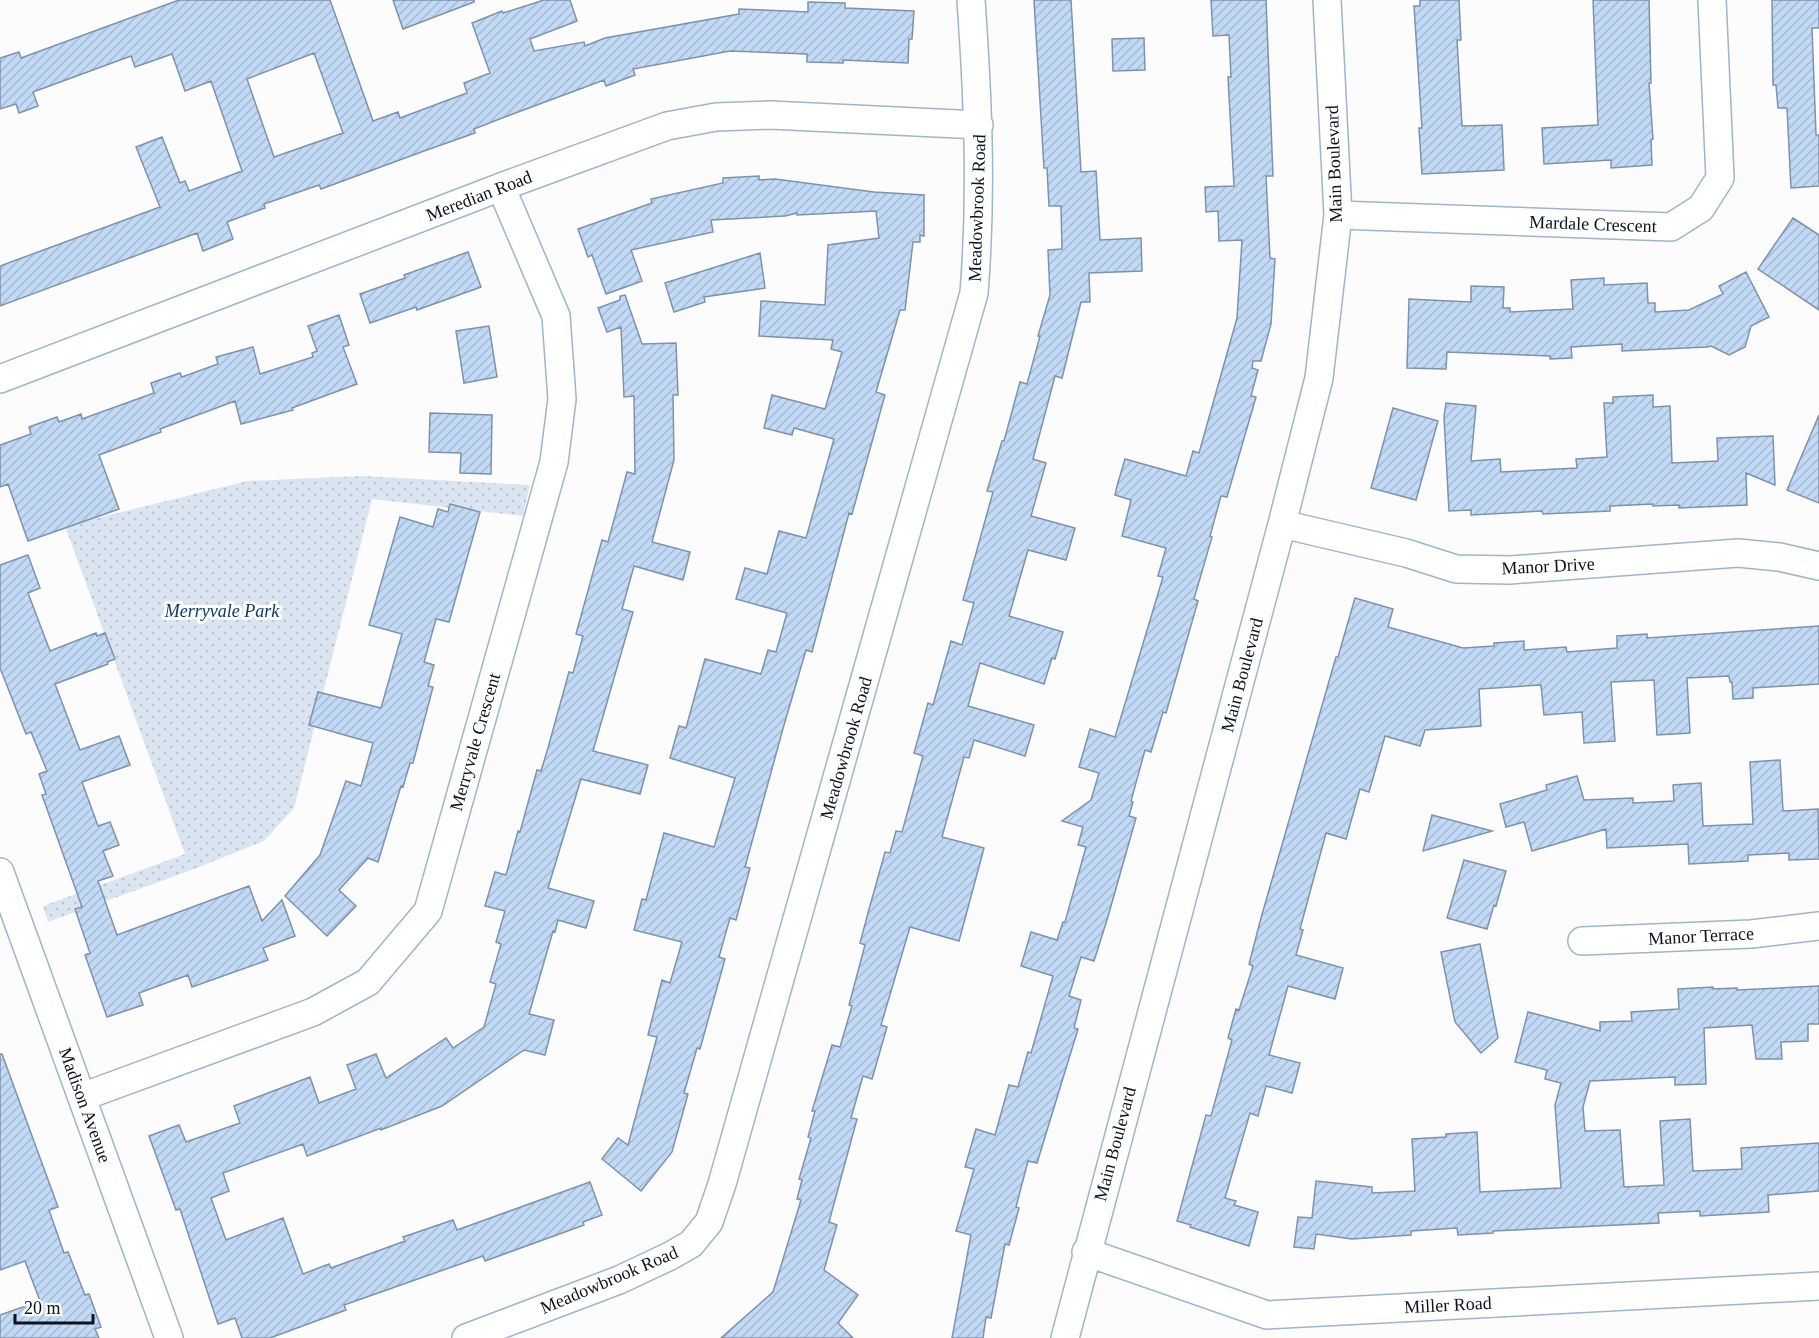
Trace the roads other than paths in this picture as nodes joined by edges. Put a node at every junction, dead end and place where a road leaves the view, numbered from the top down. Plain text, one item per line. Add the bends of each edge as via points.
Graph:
1 (971, 0) edge
2 (1327, 0) edge
3 (1712, 0) edge
4 (979, 125) junction
5 (501, 187) junction
6 (1338, 215) junction
7 (0, 380) edge
8 (1282, 524) junction
9 (1819, 566) edge
10 (0, 872) edge
11 (1819, 926) edge
12 (1582, 941) dead end
13 (82, 1096) junction
14 (1086, 1252) junction
15 (1819, 1286) edge
16 (169, 1338) edge
17 (466, 1338) edge
18 (1065, 1338) edge

1 - 4 street, Meadowbrook Road
2 - 6 street, Main Boulevard
3 - 6 street, Mardale Crescent via 1720,178 1701,208 1671,227
4 - 5 street, Meredian Road via 716,117 667,126
4 - 17 street, Meadowbrook Road via 979,234 974,293 709,1222 691,1244 670,1256 619,1280
5 - 7 street, Meredian Road
5 - 13 street, Merryvale Crescent via 556,316 562,399 554,462 428,911 368,982 313,1012
6 - 8 street, Main Boulevard via 1319,378
8 - 9 street, Manor Drive via 1456,569 1510,570 1738,553
8 - 14 street, Main Boulevard
10 - 13 street, Madison Avenue
11 - 12 street, Manor Terrace via 1751,934
13 - 16 street, Madison Avenue
14 - 15 street, Miller Road via 1267,1315
14 - 18 street, Main Boulevard

